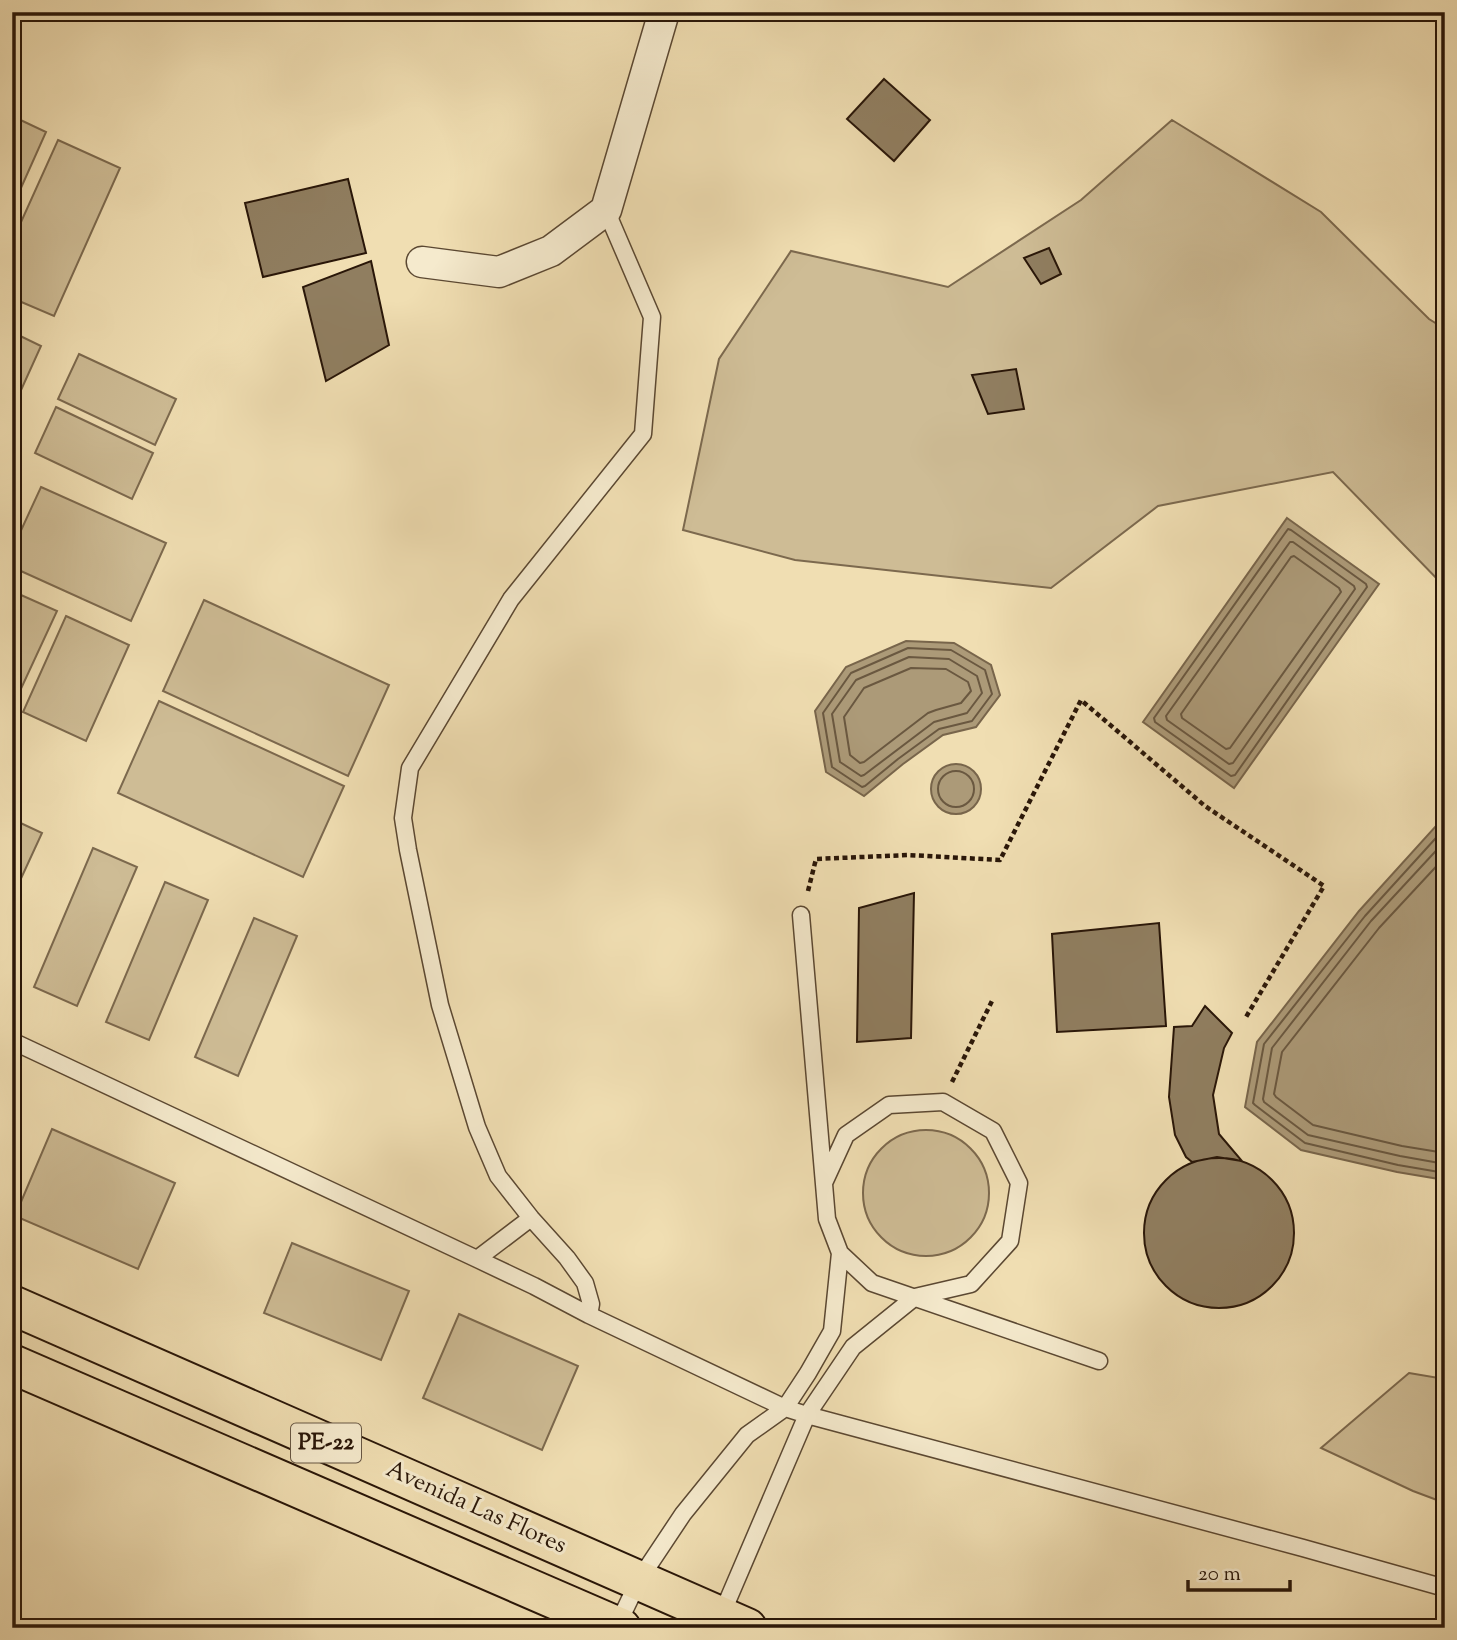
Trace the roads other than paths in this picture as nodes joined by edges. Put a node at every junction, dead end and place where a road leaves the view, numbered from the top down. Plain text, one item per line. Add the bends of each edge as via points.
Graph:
1 (664, 12) edge
2 (606, 210) junction
3 (422, 262) dead end
4 (801, 915) road end
5 (12, 1041) edge
6 (824, 1183) junction
7 (531, 1218) junction
8 (840, 1253) junction
9 (477, 1259) junction
10 (915, 1297) junction
11 (12, 1305) edge
12 (589, 1315) junction
13 (1099, 1361) dead end
14 (12, 1364) edge
15 (785, 1408) junction
16 (807, 1415) junction
17 (639, 1580) junction
18 (1445, 1588) edge
19 (728, 1624) edge
20 (619, 1627) edge

1 - 2 street
2 - 3 street via 551,251 499,272
2 - 7 lane via 652,317 643,434 511,599 410,768 403,818 440,1006 477,1127 498,1175
4 - 6 lane
5 - 9 lane
6 - 8 lane via 827,1219
6 - 10 lane via 846,1135 890,1105 943,1102 993,1130 1019,1183 1010,1241 971,1284
7 - 9 lane
7 - 12 lane via 585,1283
8 - 10 lane via 872,1283
8 - 15 lane via 832,1331
9 - 12 lane
10 - 13 lane
10 - 16 lane via 853,1347
11 - 17 highway, Avenida Las Flores / PE-22
12 - 15 lane
14 - 20 highway, PE-22
15 - 16 lane
15 - 17 lane via 747,1435 682,1514
16 - 18 lane
16 - 19 lane
17 - 19 highway, Avenida Las Flores / PE-22
17 - 20 lane

